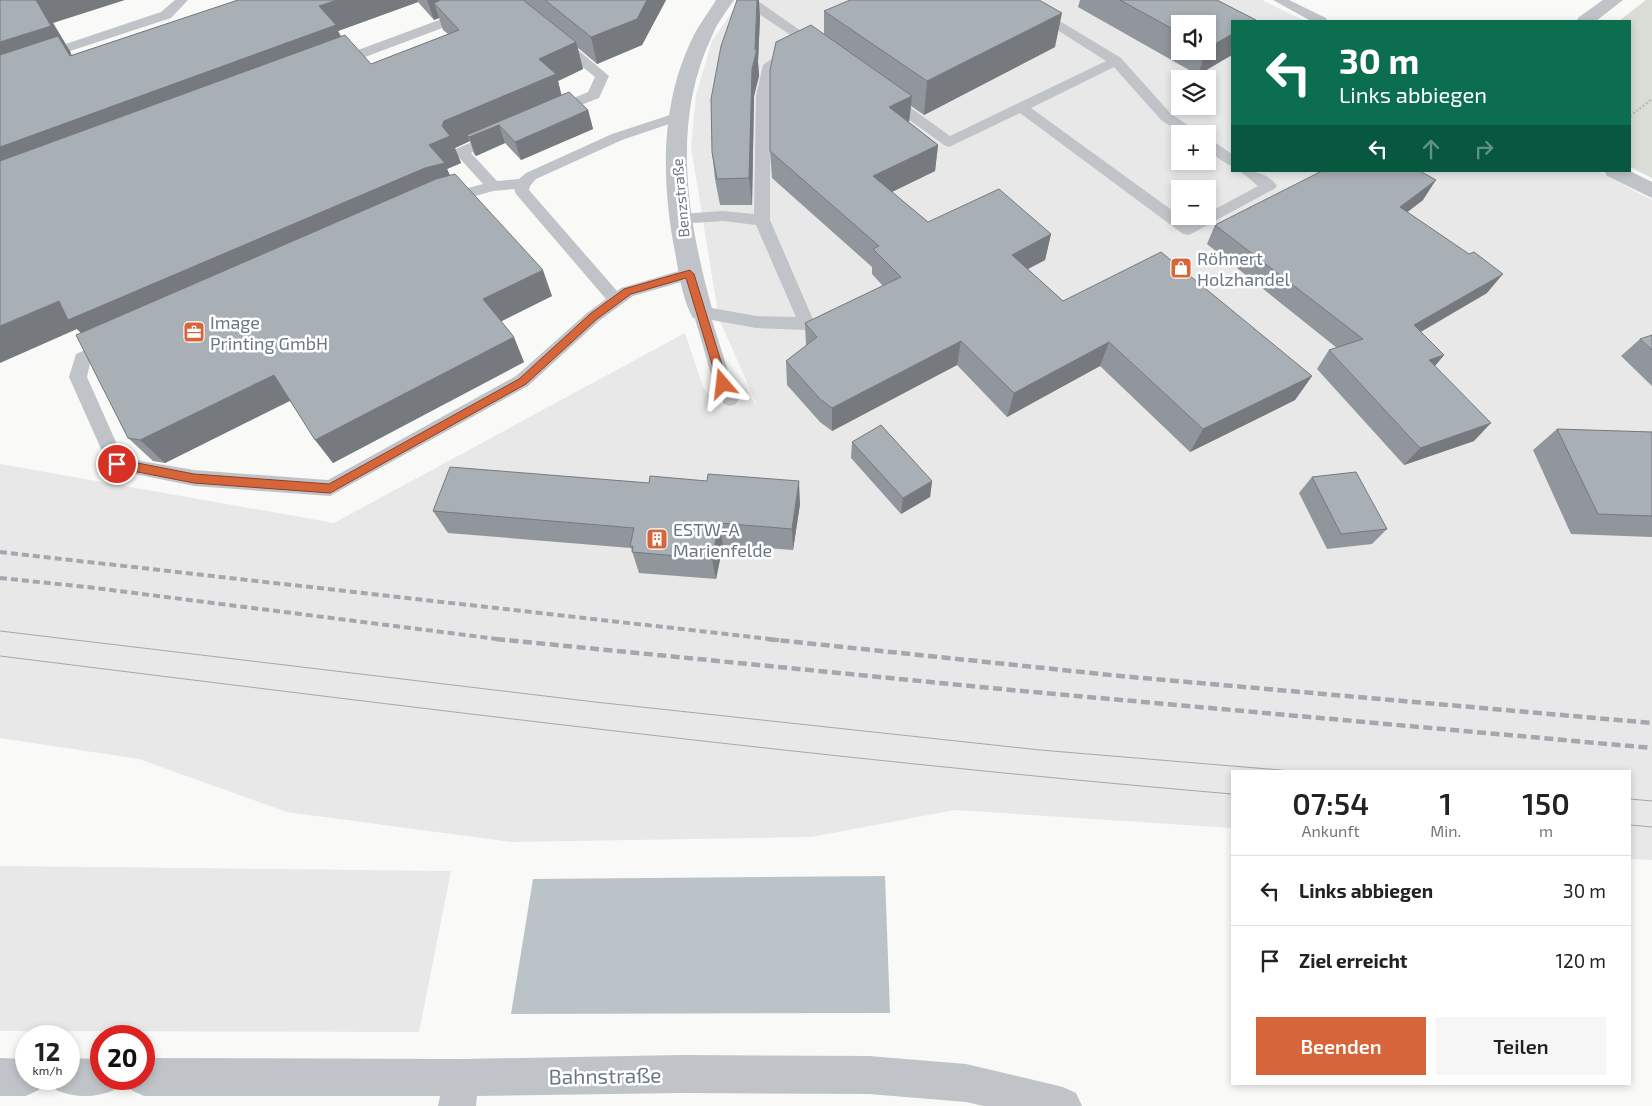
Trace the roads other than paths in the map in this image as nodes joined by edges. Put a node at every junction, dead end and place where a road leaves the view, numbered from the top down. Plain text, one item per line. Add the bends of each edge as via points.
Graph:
1 (182, 0) edge
2 (726, 0) edge
3 (744, 0) edge
4 (1016, 0) edge
5 (1279, 0) edge
6 (1614, 0) edge
7 (510, 2) edge
8 (1319, 20) edge
9 (1586, 20) edge
10 (175, 25) edge
11 (552, 35) edge
12 (1116, 61) junction
13 (327, 66) edge
14 (0, 70) edge
15 (0, 83) edge
16 (878, 91) edge
17 (1022, 108) junction
18 (679, 116) junction
19 (541, 118) edge
20 (1178, 125) edge
21 (506, 133) edge
22 (1216, 150) edge
23 (1231, 160) edge
24 (1248, 172) edge
25 (1616, 172) edge
26 (523, 184) junction
27 (493, 186) junction
28 (1652, 191) edge
29 (433, 204) edge
30 (679, 219) junction
31 (762, 220) junction
32 (690, 274) junction
33 (616, 300) junction
34 (701, 312) junction
35 (126, 340) edge
36 (730, 399) dead end
37 (0, 1077) edge
38 (15, 1077) edge
39 (155, 1078) edge
40 (460, 1092) edge
41 (1064, 1106) edge

1 - 14 lane via 166,15
2 - 18 street, Benzstraße via 700,40 681,95
3 - 31 lane via 758,6 811,43 770,65 763,96
4 - 12 lane
5 - 8 lane
6 - 9 street
7 - 13 lane
10 - 15 lane
11 - 19 lane via 602,76 594,95
12 - 17 lane
12 - 20 lane via 1166,117
16 - 17 lane via 949,142
17 - 24 lane via 1189,230 1269,186
18 - 26 lane via 617,138 531,176
18 - 30 street, Benzstraße via 676,184
21 - 27 lane via 461,152
22 - 23 lane
25 - 28 street
26 - 27 lane
26 - 33 lane via 521,191
27 - 29 lane
30 - 31 lane via 723,216
30 - 32 street, Benzstraße
31 - 34 lane via 807,324 756,322
32 - 33 lane via 628,292
32 - 34 street, Benzstraße
33 - 35 lane via 522,381 330,488 194,478 117,464 78,377 82,359
34 - 36 lane, Benzstraße
37 - 38 street
39 - 40 street, Bahnstraße
40 - 41 street, Bahnstraße via 681,1074 869,1075 966,1083

